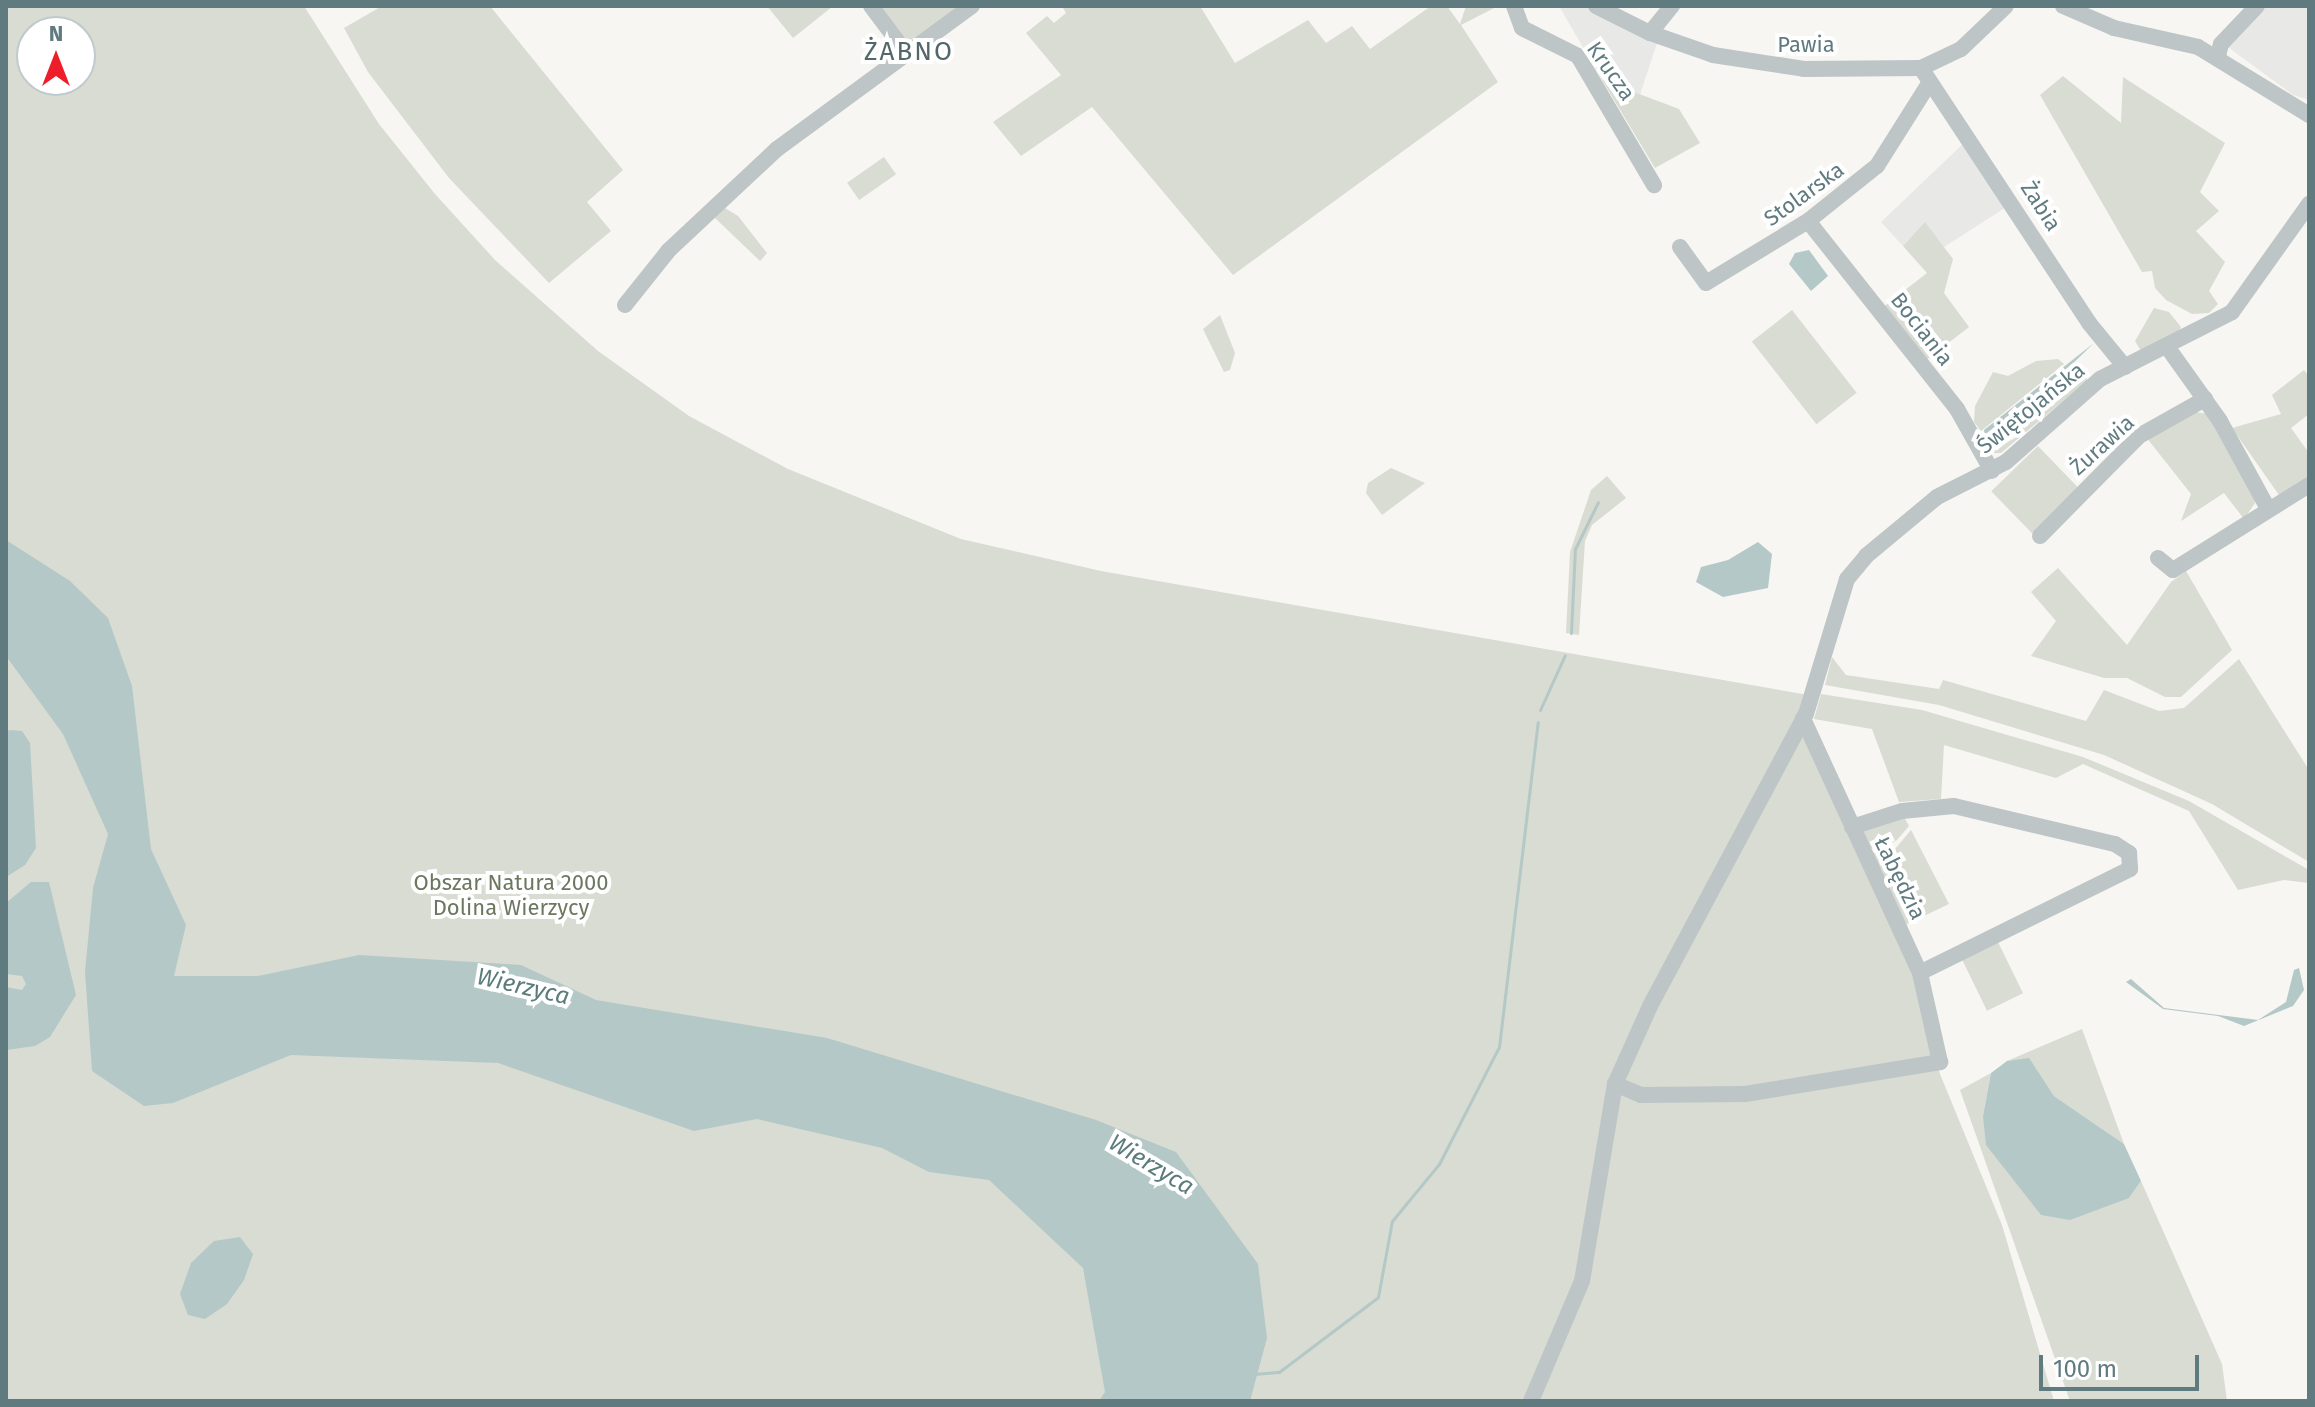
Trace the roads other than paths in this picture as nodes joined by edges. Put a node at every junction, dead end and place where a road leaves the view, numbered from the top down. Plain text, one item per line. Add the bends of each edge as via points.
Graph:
1 (871, 6) edge
2 (972, 6) edge
3 (1514, 6) edge
4 (1596, 6) edge
5 (1672, 6) edge
6 (2006, 6) edge
7 (2063, 6) edge
8 (2257, 6) edge
9 (1650, 33) junction
10 (907, 54) junction
11 (2218, 56) junction
12 (1926, 75) junction
13 (2309, 115) edge
14 (1654, 185) dead end
15 (2309, 204) edge
16 (1808, 221) junction
17 (1680, 247) dead end
18 (625, 305) dead end
19 (2168, 348) junction
20 (2125, 367) junction
21 (2205, 399) junction
22 (1992, 471) junction
23 (2309, 485) edge
24 (2267, 507) junction
25 (2040, 536) dead end
26 (2158, 558) dead end
27 (1803, 719) junction
28 (1852, 827) junction
29 (1920, 973) junction
30 (1615, 1084) junction
31 (1531, 1401) edge

1 - 10 street
2 - 10 street
3 - 14 street, Krucza via 1522,28 1578,56
4 - 9 street, Pawia
5 - 9 street
6 - 12 street, Pawia
7 - 11 street via 2114,28 2169,37
8 - 11 street via 2221,44
9 - 12 street, Pawia via 1778,69
10 - 18 street via 777,149 669,250
11 - 13 street
12 - 16 street, Stolarska via 1877,166
12 - 20 street, Żabia via 2089,323
15 - 19 street, Świętojańska via 2232,312
16 - 17 street, Stolarska via 1706,283
16 - 22 street, Bociania via 1957,409
19 - 20 street, Świętojańska
19 - 21 street
20 - 22 street, Świętojańska via 2087,389
21 - 24 street
21 - 25 street, Żurawia via 2139,436
22 - 27 street, Świętojańska via 1937,497 1857,564 1843,590
23 - 24 street
24 - 26 street via 2173,570
27 - 28 street, Łabędzia
27 - 30 street, Świętojańska via 1650,1006
28 - 29 street, Łabędzia
28 - 29 street via 1902,811 1954,806 2115,844 2129,853 2130,869
29 - 30 street, Łabędzia via 1940,1062 1745,1094 1641,1095
30 - 31 street, Świętojańska via 1582,1281

